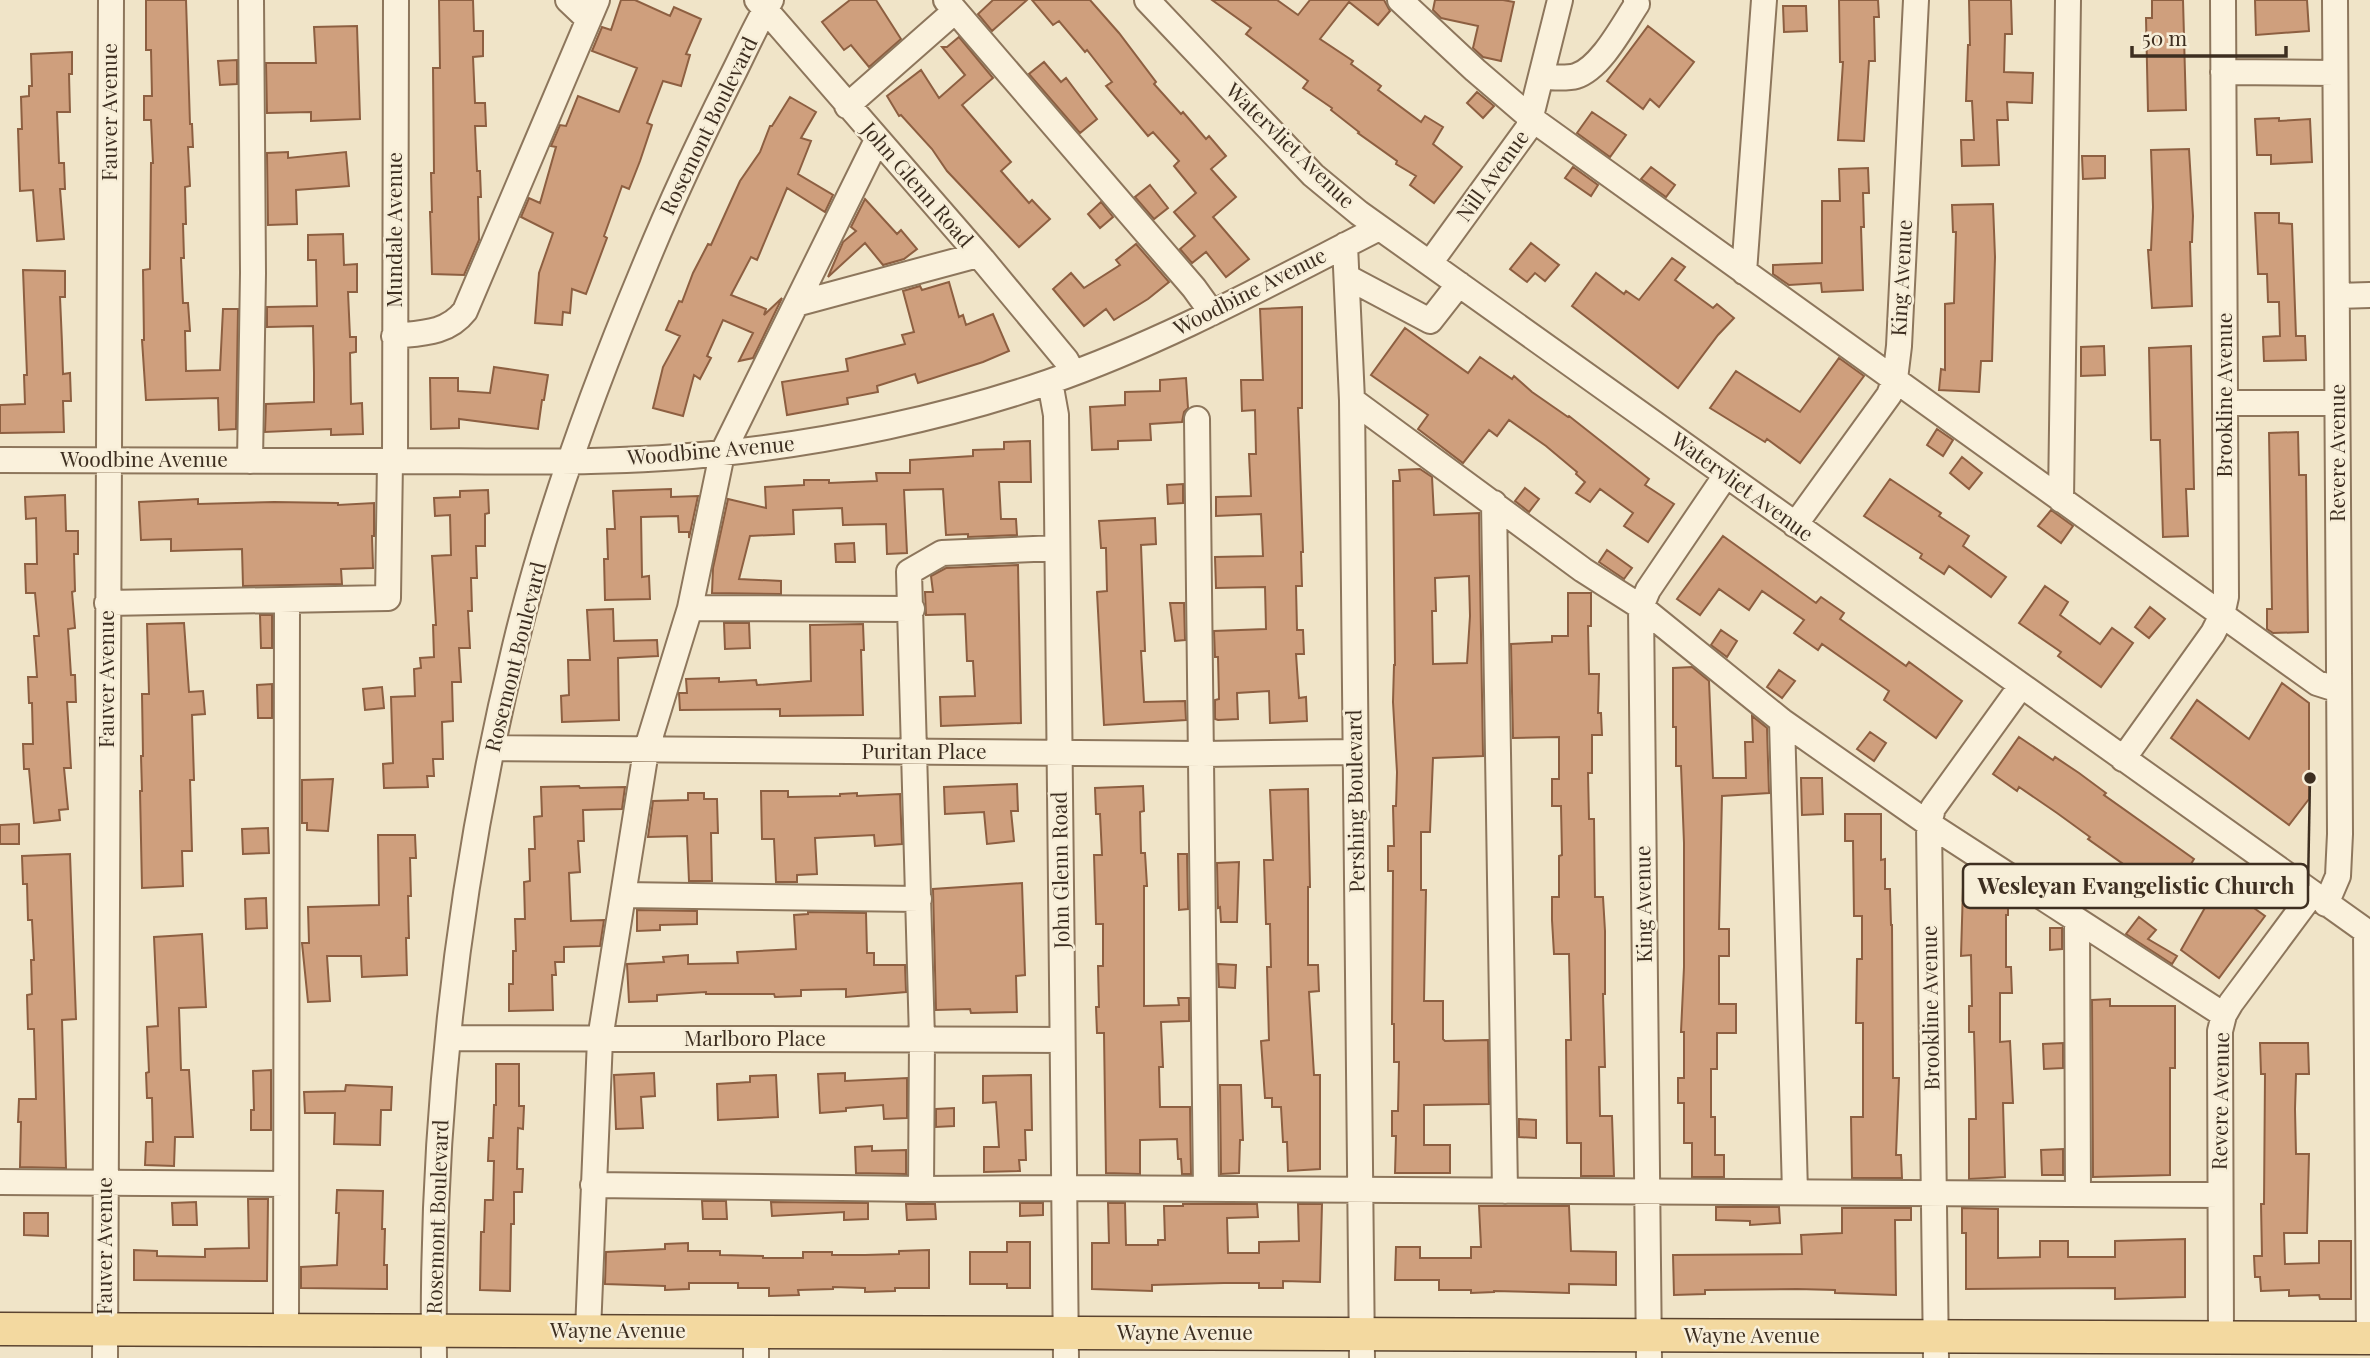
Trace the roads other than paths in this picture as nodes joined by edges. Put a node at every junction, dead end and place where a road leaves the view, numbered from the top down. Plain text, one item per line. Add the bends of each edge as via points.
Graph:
1 (111, 0) edge
2 (251, 0) edge
3 (396, 0) edge
4 (568, 0) edge
5 (1147, 0) edge
6 (1400, 0) edge
7 (1560, 0) edge
8 (1636, 0) edge
9 (1764, 0) edge
10 (1916, 0) edge
11 (2068, 0) edge
12 (2222, 0) edge
13 (2335, 0) edge
14 (764, 3) edge
15 (951, 6) edge
16 (592, 10) edge
17 (2223, 72) junction
18 (2335, 74) junction
19 (1542, 77) junction
20 (847, 106) junction
21 (1532, 119) junction
22 (877, 140) junction
23 (1379, 228) junction
24 (1345, 245) junction
25 (978, 255) junction
26 (1430, 263) junction
27 (1744, 272) junction
28 (1346, 277) junction
29 (1459, 284) junction
30 (2370, 295) edge
31 (2337, 296) junction
32 (796, 304) junction
33 (1212, 313) junction
34 (394, 336) junction
35 (1062, 377) junction
36 (1895, 379) junction
37 (1352, 400) junction
38 (2225, 403) junction
39 (2337, 403) junction
40 (1197, 419) dead end
41 (722, 453) junction
42 (0, 460) edge
43 (108, 460) junction
44 (250, 461) junction
45 (393, 461) junction
46 (570, 462) junction
47 (1726, 475) junction
48 (2061, 500) junction
49 (1494, 503) junction
50 (1796, 525) junction
51 (1057, 548) junction
52 (287, 600) junction
53 (107, 603) junction
54 (1641, 607) junction
55 (690, 608) junction
56 (912, 609) junction
57 (2222, 615) junction
58 (2021, 686) junction
59 (2339, 690) junction
60 (1782, 721) junction
61 (493, 748) junction
62 (646, 751) junction
63 (914, 752) junction
64 (1355, 752) junction
65 (1059, 753) junction
66 (1202, 754) junction
67 (2123, 759) junction
68 (1929, 824) junction
69 (623, 895) junction
70 (919, 899) junction
71 (2319, 899) junction
72 (2077, 920) junction
73 (2368, 933) edge
74 (2224, 1015) junction
75 (448, 1038) junction
76 (600, 1039) junction
77 (922, 1040) junction
78 (1062, 1040) junction
79 (2369, 1139) edge
80 (0, 1182) edge
81 (106, 1182) junction
82 (286, 1184) junction
83 (593, 1185) junction
84 (1065, 1188) junction
85 (921, 1189) junction
86 (1206, 1189) junction
87 (1360, 1189) junction
88 (1505, 1191) junction
89 (1647, 1192) junction
90 (1795, 1192) junction
91 (1934, 1192) junction
92 (2078, 1194) junction
93 (2220, 1195) junction
94 (0, 1329) edge
95 (286, 1330) junction
96 (588, 1331) junction
97 (2221, 1337) junction
98 (2370, 1338) edge
99 (105, 1344) edge
100 (433, 1344) edge
101 (756, 1345) edge
102 (1066, 1345) edge
103 (1362, 1346) edge
104 (1649, 1347) edge
105 (1936, 1347) edge
106 (2168, 1348) edge

1 - 43 street, Fauver Avenue
2 - 44 street
3 - 34 street, Mundale Avenue
4 - 16 street
5 - 23 street, Watervliet Avenue via 1313,175
6 - 21 street
7 - 19 street, Nill Avenue
8 - 19 street via 1615,39 1591,67 1575,76
9 - 27 street
10 - 36 street, King Avenue
11 - 48 street
12 - 17 street, Brookline Avenue
13 - 18 street, Revere Avenue
14 - 20 street, John Glenn Road
14 - 46 street, Rosemont Boulevard via 664,217
15 - 20 street
15 - 33 street
16 - 34 street via 465,311 435,332
17 - 18 street
17 - 38 street, Brookline Avenue
18 - 31 street, Revere Avenue
19 - 21 street, Nill Avenue
20 - 22 street, John Glenn Road
21 - 26 street, Nill Avenue
21 - 27 street
22 - 25 street, John Glenn Road
22 - 32 street
23 - 24 street, Woodbine Avenue
23 - 26 street, Watervliet Avenue
24 - 28 street, Pershing Boulevard
24 - 33 street, Woodbine Avenue
25 - 32 street
25 - 35 street, John Glenn Road via 1066,360
26 - 29 street, Watervliet Avenue
27 - 36 street
28 - 29 street via 1430,321
28 - 37 street, Pershing Boulevard
29 - 47 street, Watervliet Avenue
30 - 31 street
31 - 39 street, Revere Avenue
32 - 41 street
33 - 35 street, Woodbine Avenue
34 - 45 street, Mundale Avenue
35 - 41 street, Woodbine Avenue via 891,425
35 - 51 street, John Glenn Road via 1056,415
36 - 48 street
36 - 50 street, King Avenue via 1889,395
37 - 49 street
37 - 64 street, Pershing Boulevard
38 - 39 street
38 - 57 street, Brookline Avenue via 2226,597
39 - 59 street, Revere Avenue
40 - 66 street
41 - 46 street, Woodbine Avenue
41 - 55 street
42 - 43 street, Woodbine Avenue
43 - 44 street, Woodbine Avenue
43 - 53 street, Fauver Avenue
44 - 45 street, Woodbine Avenue
45 - 46 street, Woodbine Avenue
45 - 52 street, Mundale Avenue via 388,598
46 - 61 street, Rosemont Boulevard via 518,633
47 - 50 street, Watervliet Avenue
47 - 54 street, King Avenue
48 - 57 street
49 - 54 street
49 - 88 street
50 - 58 street, Watervliet Avenue
51 - 56 street via 942,553 909,572
51 - 65 street, John Glenn Road
52 - 53 street
52 - 82 street
53 - 81 street, Fauver Avenue
54 - 60 street
54 - 89 street, King Avenue
55 - 56 street
55 - 62 street
56 - 63 street
57 - 59 street via 2317,683
57 - 67 street, Brookline Avenue
58 - 67 street, Watervliet Avenue
58 - 68 street, Brookline Avenue via 1933,808
59 - 71 street, Revere Avenue via 2338,876
60 - 68 street
60 - 90 street
61 - 62 street, Puritan Place
61 - 75 street, Rosemont Boulevard via 464,898
62 - 63 street, Puritan Place
62 - 69 street
63 - 65 street, Puritan Place
63 - 70 street
64 - 66 street, Puritan Place
64 - 87 street, Pershing Boulevard
65 - 66 street, Puritan Place
65 - 78 street, John Glenn Road
66 - 86 street
67 - 71 street, Watervliet Avenue
68 - 72 street
68 - 91 street, Brookline Avenue
69 - 70 street
69 - 76 street
70 - 77 street
71 - 73 street, Watervliet Avenue
71 - 74 street, Revere Avenue
72 - 74 street
72 - 92 street
73 - 79 street
74 - 93 street, Revere Avenue via 2220,1031
75 - 76 street, Marlboro Place
75 - 100 street, Rosemont Boulevard via 432,1282
76 - 77 street, Marlboro Place
76 - 83 street
77 - 78 street, Marlboro Place
77 - 85 street
78 - 84 street, John Glenn Road
79 - 98 street
80 - 81 street
81 - 82 street
81 - 99 street, Fauver Avenue
82 - 95 street
83 - 85 street
83 - 96 street
84 - 85 street
84 - 86 street
84 - 102 street, John Glenn Road
86 - 87 street
87 - 88 street
87 - 103 street, Pershing Boulevard
88 - 89 street
89 - 90 street
89 - 104 street, King Avenue
90 - 91 street
91 - 92 street
91 - 105 street, Brookline Avenue
92 - 93 street
93 - 97 street, Revere Avenue
94 - 99 main road, Wayne Avenue
95 - 99 main road, Wayne Avenue
95 - 100 main road, Wayne Avenue
96 - 100 main road, Wayne Avenue
96 - 101 main road, Wayne Avenue
97 - 98 main road, Wayne Avenue
97 - 106 main road, Wayne Avenue
101 - 102 main road, Wayne Avenue
102 - 103 main road, Wayne Avenue
103 - 104 main road, Wayne Avenue
104 - 105 main road, Wayne Avenue
105 - 106 main road, Wayne Avenue

